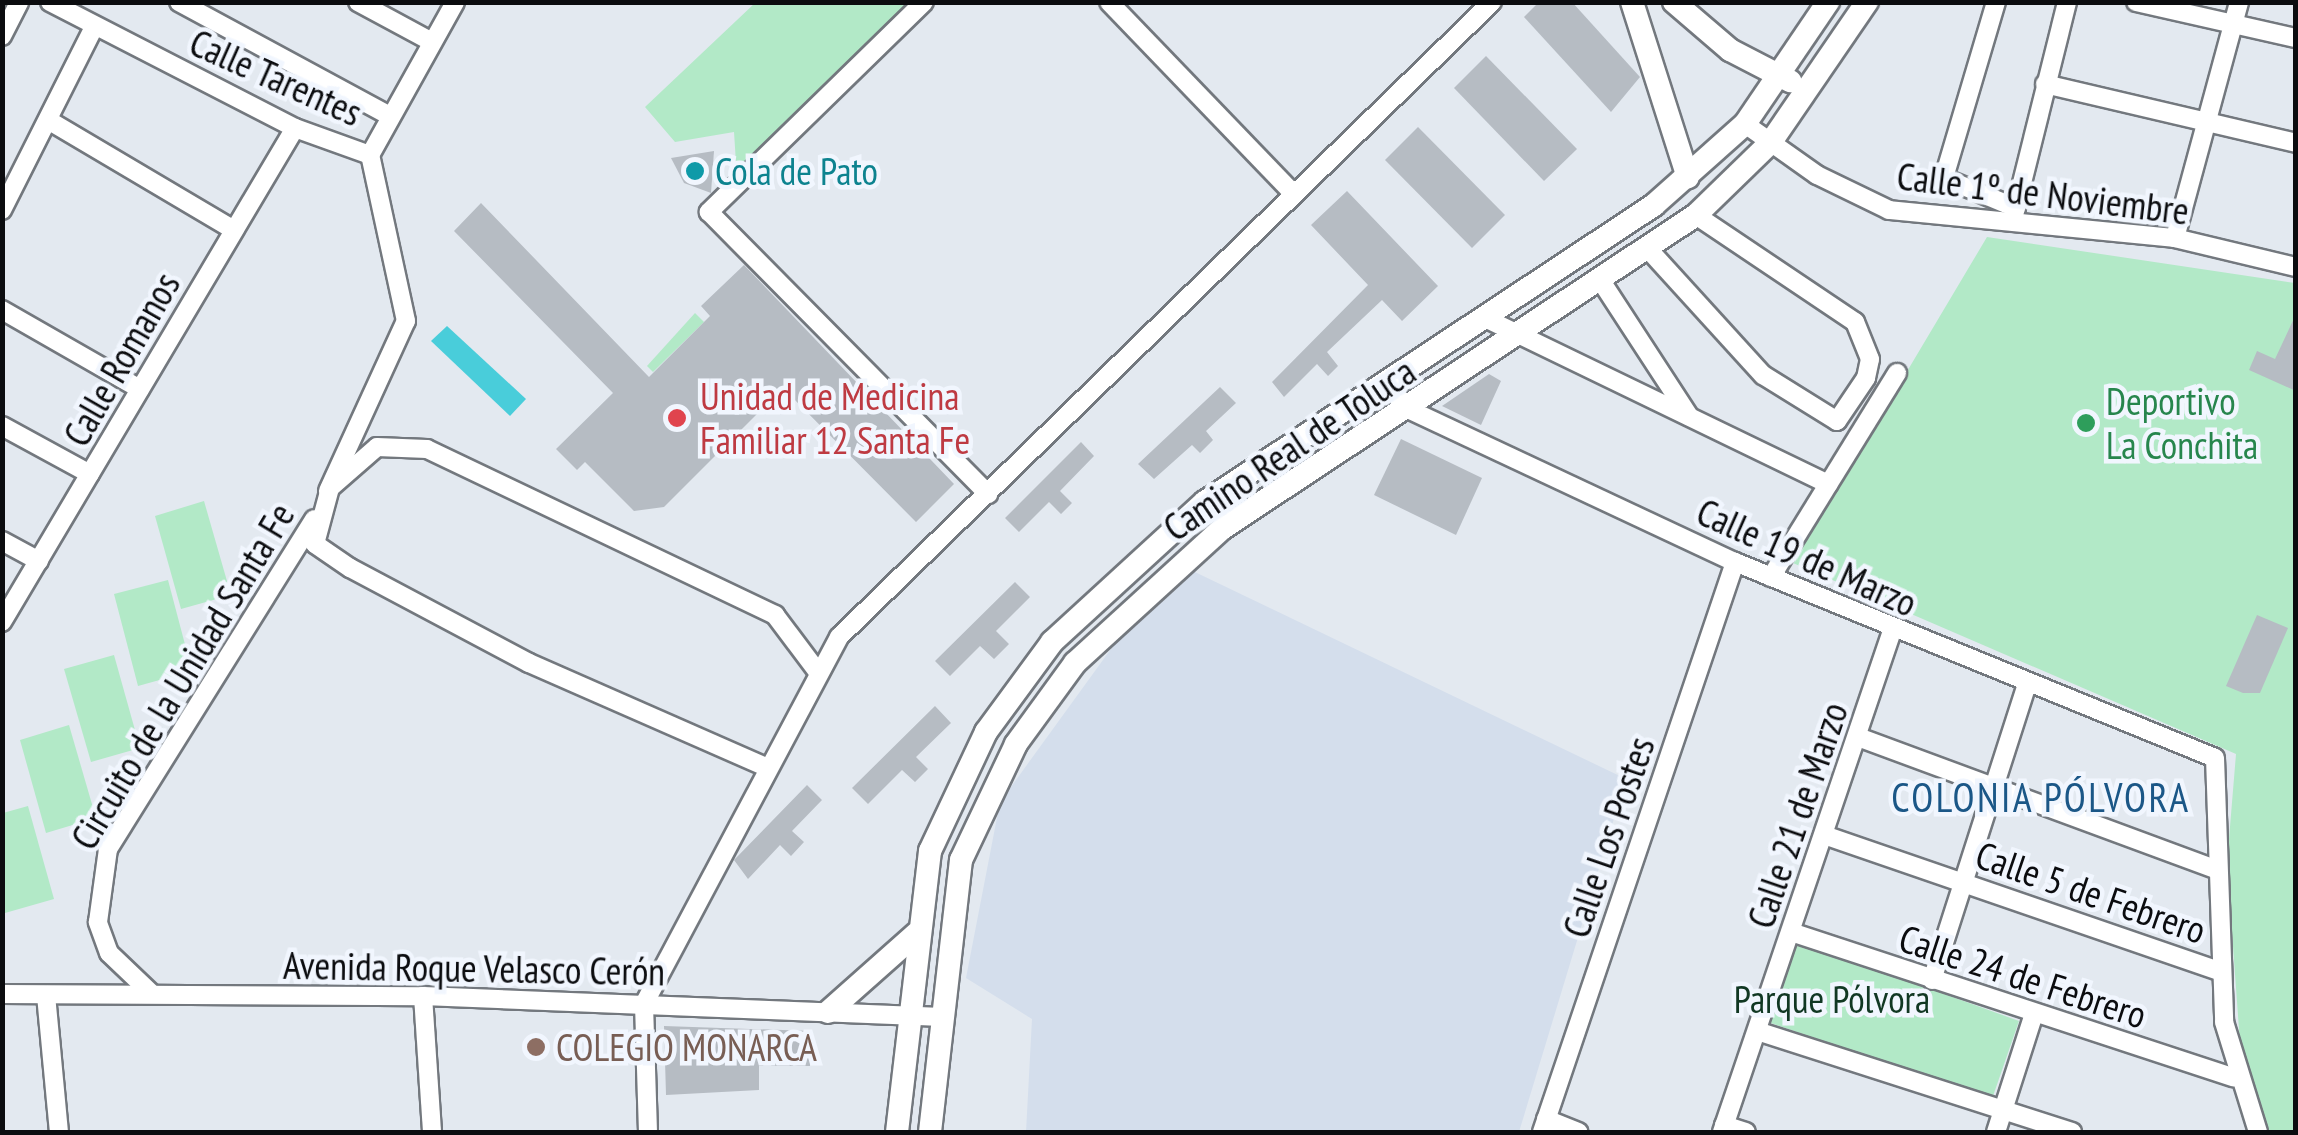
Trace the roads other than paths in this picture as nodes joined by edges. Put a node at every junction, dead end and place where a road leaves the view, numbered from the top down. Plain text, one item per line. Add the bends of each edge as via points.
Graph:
1 (18, 2) edge
2 (50, 2) edge
3 (179, 2) edge
4 (358, 2) edge
5 (456, 2) edge
6 (924, 2) edge
7 (1110, 2) edge
8 (1492, 2) edge
9 (1632, 2) edge
10 (1674, 2) edge
11 (1828, 2) edge
12 (1867, 2) edge
13 (1996, 2) edge
14 (2067, 2) edge
15 (2136, 2) edge
16 (2239, 2) edge
17 (2233, 22) junction
18 (94, 27) junction
19 (2, 36) edge
20 (2296, 38) edge
21 (432, 42) junction
22 (1779, 76) junction
23 (2045, 84) junction
24 (1810, 92) junction
25 (388, 115) junction
26 (48, 120) junction
27 (2208, 122) junction
28 (1745, 124) junction
29 (295, 128) junction
30 (1770, 142) junction
31 (2296, 143) edge
32 (370, 155) junction
33 (1688, 178) junction
34 (1292, 191) junction
35 (1654, 205) junction
36 (2, 210) edge
37 (1696, 215) junction
38 (2014, 216) junction
39 (234, 230) junction
40 (1672, 234) junction
41 (2175, 238) junction
42 (1650, 250) junction
43 (2296, 267) edge
44 (1602, 284) junction
45 (2, 310) edge
46 (1490, 320) junction
47 (1521, 334) junction
48 (1897, 373) dead end
49 (1388, 386) junction
50 (140, 389) junction
51 (1410, 410) junction
52 (1689, 416) junction
53 (2, 426) edge
54 (90, 474) junction
55 (1829, 484) junction
56 (330, 488) junction
57 (988, 494) junction
58 (2, 541) edge
59 (39, 561) junction
60 (1735, 562) junction
61 (1771, 577) junction
62 (2, 622) edge
63 (1892, 630) junction
64 (817, 672) junction
65 (1017, 685) junction
66 (2026, 687) junction
67 (1043, 704) junction
68 (1858, 737) junction
69 (766, 768) junction
70 (1994, 784) junction
71 (1824, 835) junction
72 (2215, 869) junction
73 (1964, 881) junction
74 (1791, 932) junction
75 (917, 933) junction
76 (2222, 972) junction
77 (1932, 980) junction
78 (2, 994) edge
79 (152, 994) junction
80 (46, 996) junction
81 (424, 996) junction
82 (644, 1004) junction
83 (828, 1012) junction
84 (943, 1017) junction
85 (2033, 1017) junction
86 (908, 1018) junction
87 (1757, 1031) junction
88 (2234, 1078) junction
89 (2003, 1110) junction
90 (1544, 1126) edge
91 (1723, 1128) edge
92 (59, 1132) edge
93 (432, 1132) edge
94 (648, 1132) edge
95 (897, 1132) edge
96 (930, 1132) edge
97 (1580, 1132) edge
98 (1746, 1132) edge
99 (1996, 1132) edge
100 (2072, 1132) edge
101 (2258, 1132) edge

1 - 19 street
2 - 18 street, Calle Tarentes
3 - 25 street
4 - 21 street
5 - 21 street
6 - 57 street via 709,212
7 - 34 street
8 - 34 street
9 - 33 main road
10 - 22 main road
11 - 22 main road, Camino Real de Toluca
12 - 24 main road, Camino Real de Toluca
13 - 38 street via 1944,178
14 - 23 street
15 - 17 street
16 - 17 street
17 - 20 street
17 - 27 street
18 - 26 street
18 - 29 street, Calle Tarentes
21 - 25 street
22 - 24 main road
22 - 28 main road, Camino Real de Toluca
23 - 27 street
23 - 38 street
24 - 30 main road, Camino Real de Toluca
25 - 32 street
26 - 36 street
26 - 39 street
27 - 31 street
27 - 41 street
28 - 30 street, Calle 1º de Noviembre
28 - 33 main road, Camino Real de Toluca
29 - 32 street, Calle Tarentes
29 - 39 street, Calle Romanos
30 - 37 main road, Camino Real de Toluca
30 - 38 street, Calle 1º de Noviembre via 1890,210
32 - 56 street, Circuito de la Unidad Santa Fe via 406,321
33 - 35 main road, Camino Real de Toluca
34 - 57 street
35 - 40 main road
35 - 46 main road, Camino Real de Toluca
37 - 40 main road, Camino Real de Toluca
37 - 42 street via 1855,322 1870,360 1842,416 1824,420 1763,375
38 - 41 street, Calle 1º de Noviembre
39 - 50 street, Calle Romanos
40 - 42 main road, Camino Real de Toluca
41 - 43 street, Calle 1º de Noviembre
42 - 44 main road, Camino Real de Toluca
44 - 47 main road, Camino Real de Toluca
44 - 52 street
45 - 50 street
46 - 47 street
46 - 49 main road, Camino Real de Toluca
47 - 51 main road, Camino Real de Toluca
47 - 52 street
48 - 55 street
49 - 51 street, Calle 19 de Marzo
49 - 65 main road, Camino Real de Toluca via 1205,502 1112,580
50 - 54 street, Calle Romanos
51 - 60 street, Calle 19 de Marzo
51 - 67 main road, Camino Real de Toluca via 1223,528 1134,604
52 - 55 street
53 - 54 street
54 - 59 street, Calle Romanos
55 - 61 street
56 - 64 street via 377,446 427,448 775,616
56 - 69 street via 315,544 350,568 528,663
56 - 79 street, Circuito de la Unidad Santa Fe via 108,849 98,922 109,953
57 - 64 street via 853,622
58 - 59 street
59 - 62 street, Calle Romanos
60 - 61 street, Calle 19 de Marzo
60 - 90 street, Calle Los Postes
61 - 63 street, Calle 19 de Marzo
63 - 66 street, Calle 19 de Marzo
63 - 68 street, Calle 21 de Marzo
64 - 69 street
65 - 67 main road
65 - 75 main road, Camino Real de Toluca via 954,787 930,851
66 - 70 street
66 - 72 street, Calle 19 de Marzo via 2215,758
67 - 84 main road, Camino Real de Toluca via 983,801 961,860
68 - 70 street
68 - 71 street, Calle 21 de Marzo
69 - 82 street
70 - 72 street
70 - 73 street
71 - 73 street, Calle 5 de Febrero
71 - 74 street, Calle 21 de Marzo
72 - 76 street
73 - 76 street, Calle 5 de Febrero
73 - 77 street
74 - 77 street, Calle 24 de Febrero
74 - 87 street, Calle 21 de Marzo
75 - 83 main road
75 - 86 main road, Camino Real de Toluca
76 - 88 street
77 - 85 street, Calle 24 de Febrero
78 - 80 street, Avenida Roque Velasco Cerón
79 - 80 street, Avenida Roque Velasco Cerón
79 - 81 street, Avenida Roque Velasco Cerón
80 - 92 street
81 - 82 street, Avenida Roque Velasco Cerón
81 - 93 street
82 - 83 street, Avenida Roque Velasco Cerón
82 - 94 street
83 - 86 street, Avenida Roque Velasco Cerón
84 - 86 street, Avenida Roque Velasco Cerón
84 - 96 main road, Camino Real de Toluca
85 - 88 street, Calle 24 de Febrero
85 - 89 street
86 - 95 main road, Camino Real de Toluca
87 - 89 street
87 - 91 street, Calle 21 de Marzo
88 - 101 street
89 - 99 street
89 - 100 street
90 - 97 street
91 - 98 street

